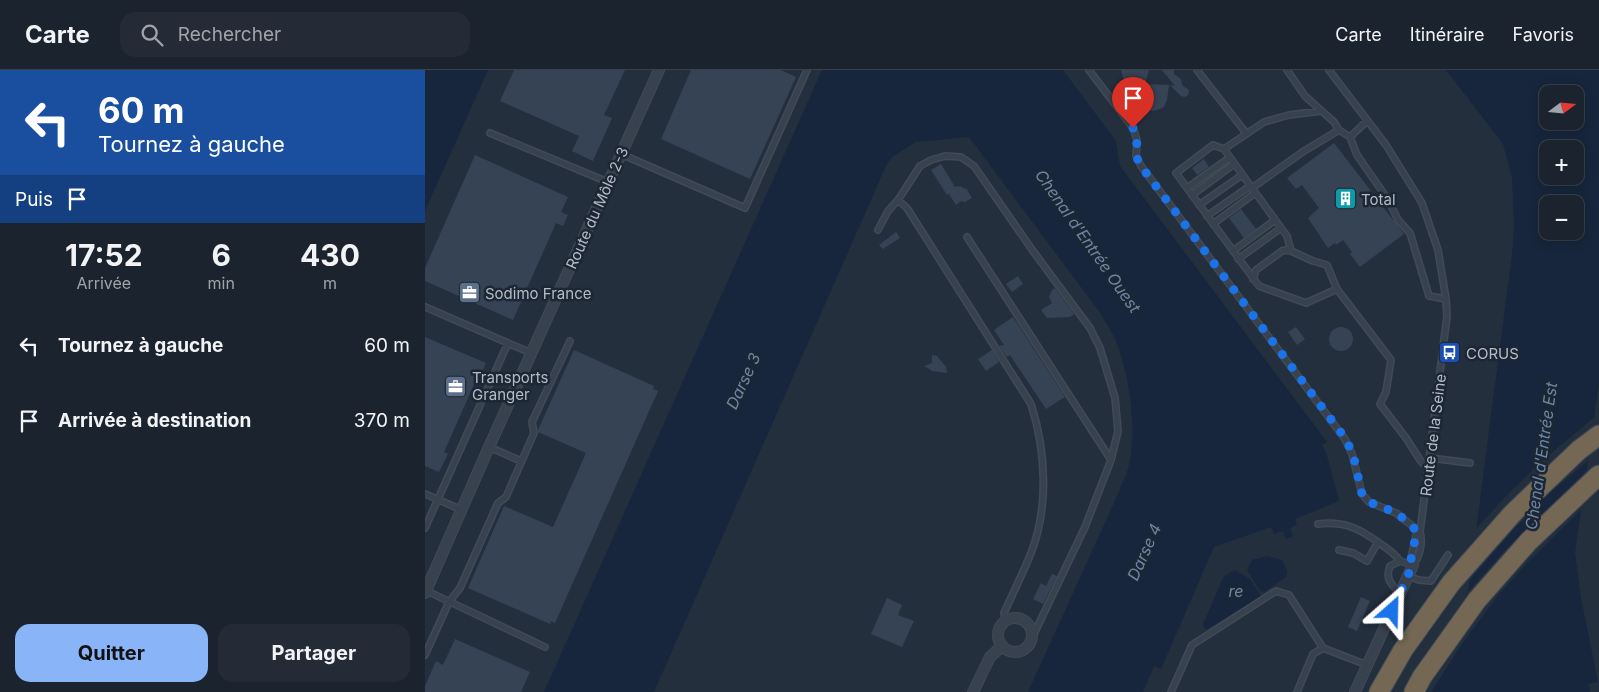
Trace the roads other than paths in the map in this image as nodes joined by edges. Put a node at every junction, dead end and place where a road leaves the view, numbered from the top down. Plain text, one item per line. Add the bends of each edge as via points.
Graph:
1 (659, 70) edge
2 (807, 70) edge
3 (1089, 70) edge
4 (1197, 70) edge
5 (1287, 70) edge
6 (1329, 70) edge
7 (1321, 110) junction
8 (1367, 121) junction
9 (1339, 130) junction
10 (489, 133) dead end
11 (1246, 133) junction
12 (1350, 137) junction
13 (1224, 150) junction
14 (621, 154) junction
15 (1229, 158) junction
16 (1234, 164) junction
17 (1242, 175) junction
18 (608, 182) junction
19 (1187, 188) junction
20 (1252, 189) junction
21 (1192, 195) junction
22 (898, 200) junction
23 (1199, 205) junction
24 (1207, 216) junction
25 (1275, 220) junction
26 (1213, 224) junction
27 (1281, 228) junction
28 (879, 230) dead end
29 (967, 237) dead end
30 (1233, 251) junction
31 (1291, 251) junction
32 (1238, 259) junction
33 (1253, 279) junction
34 (1337, 290) junction
35 (1446, 299) junction
36 (425, 307) edge
37 (570, 341) dead end
38 (508, 343) junction
39 (531, 353) junction
40 (1599, 435) edge
41 (489, 447) junction
42 (1430, 458) junction
43 (1111, 460) junction
44 (521, 461) junction
45 (1470, 463) dead end
46 (1429, 470) junction
47 (1599, 475) edge
48 (425, 494) edge
49 (438, 500) junction
50 (462, 510) junction
51 (1318, 524) dead end
52 (425, 528) edge
53 (1419, 531) junction
54 (1378, 542) junction
55 (1339, 550) dead end
56 (1448, 555) dead end
57 (1399, 561) junction
58 (1413, 564) junction
59 (1408, 576) junction
60 (426, 592) edge
61 (1400, 594) junction
62 (449, 602) junction
63 (1006, 621) junction
64 (1033, 638) junction
65 (1002, 646) junction
66 (545, 647) dead end
67 (1323, 648) junction
68 (425, 655) edge
69 (1367, 664) junction
70 (973, 692) edge
71 (1171, 692) edge
72 (1297, 692) edge
73 (1355, 692) edge
74 (1379, 692) edge
75 (1414, 692) edge

1 - 14 street, Route du Môle 2-3
2 - 14 lane via 745,208
3 - 53 lane via 1133,128 1137,140 1136,156 1141,166 1345,438 1353,454 1362,494 1369,502 1397,513
4 - 11 lane
5 - 7 lane via 1305,96
6 - 8 lane, Route de la Seine
7 - 9 lane
7 - 11 lane via 1272,119
8 - 12 lane
8 - 35 lane, Route de la Seine via 1422,203 1438,250
9 - 12 lane
9 - 20 lane
10 - 18 lane
11 - 13 lane
12 - 35 lane via 1398,220 1410,233 1429,296
13 - 15 lane
13 - 19 lane via 1213,145 1175,172
14 - 18 street, Route du Môle 2-3
15 - 16 lane
15 - 19 lane
16 - 17 lane
16 - 21 lane
17 - 20 lane
17 - 23 lane
18 - 39 street, Route du Môle 2-3
19 - 21 lane
20 - 24 lane
20 - 25 lane
20 - 26 lane
21 - 23 lane
22 - 28 lane via 888,211
22 - 43 lane via 920,166 931,160 945,156 961,157 975,166 1090,328 1100,348 1115,398 1118,431
22 - 63 lane via 907,208 1031,404 1038,425 1043,496 1039,523 1032,551 1004,613
23 - 24 lane
24 - 26 lane
25 - 27 lane
25 - 30 lane
26 - 30 lane
27 - 31 lane
27 - 32 lane
29 - 43 lane
30 - 32 lane
31 - 33 lane via 1282,252 1256,270
31 - 34 lane via 1327,265
32 - 33 lane
33 - 34 lane via 1259,286 1306,303
34 - 46 lane via 1391,360 1386,392 1379,404
35 - 42 lane, Route de la Seine via 1447,316
36 - 38 lane
37 - 44 lane via 532,422 534,433
38 - 39 lane
38 - 49 lane
39 - 41 street, Route du Môle 2-3
40 - 74 highway via 1513,513 1451,584 1403,650
41 - 44 lane
41 - 50 street, Route du Môle 2-3
42 - 45 lane
42 - 46 lane, Route de la Seine
43 - 64 lane via 1085,527
44 - 62 lane via 506,497 498,503 460,588
46 - 53 lane, Route de la Seine
47 - 75 highway via 1529,541 1477,600
48 - 49 lane
49 - 50 lane
49 - 52 lane
50 - 60 street, Route du Môle 2-3
51 - 54 lane via 1347,525
53 - 58 lane, Route de la Seine via 1411,558
54 - 55 lane via 1367,561
54 - 57 lane via 1394,553
56 - 59 lane via 1431,581
57 - 58 lane
57 - 61 lane via 1390,566 1388,578
58 - 59 street, Route de la Seine
59 - 61 street, Route de la Seine
60 - 62 lane
61 - 69 street, Route de la Seine
62 - 66 lane
62 - 68 lane
63 - 64 street via 1023,620 1031,627
63 - 65 street via 998,635
64 - 65 street via 1022,652 1011,652
65 - 70 street via 990,657
67 - 69 lane
67 - 71 lane via 1289,594 1276,591 1192,645
67 - 72 lane via 1313,654
69 - 73 street, Route de la Seine

